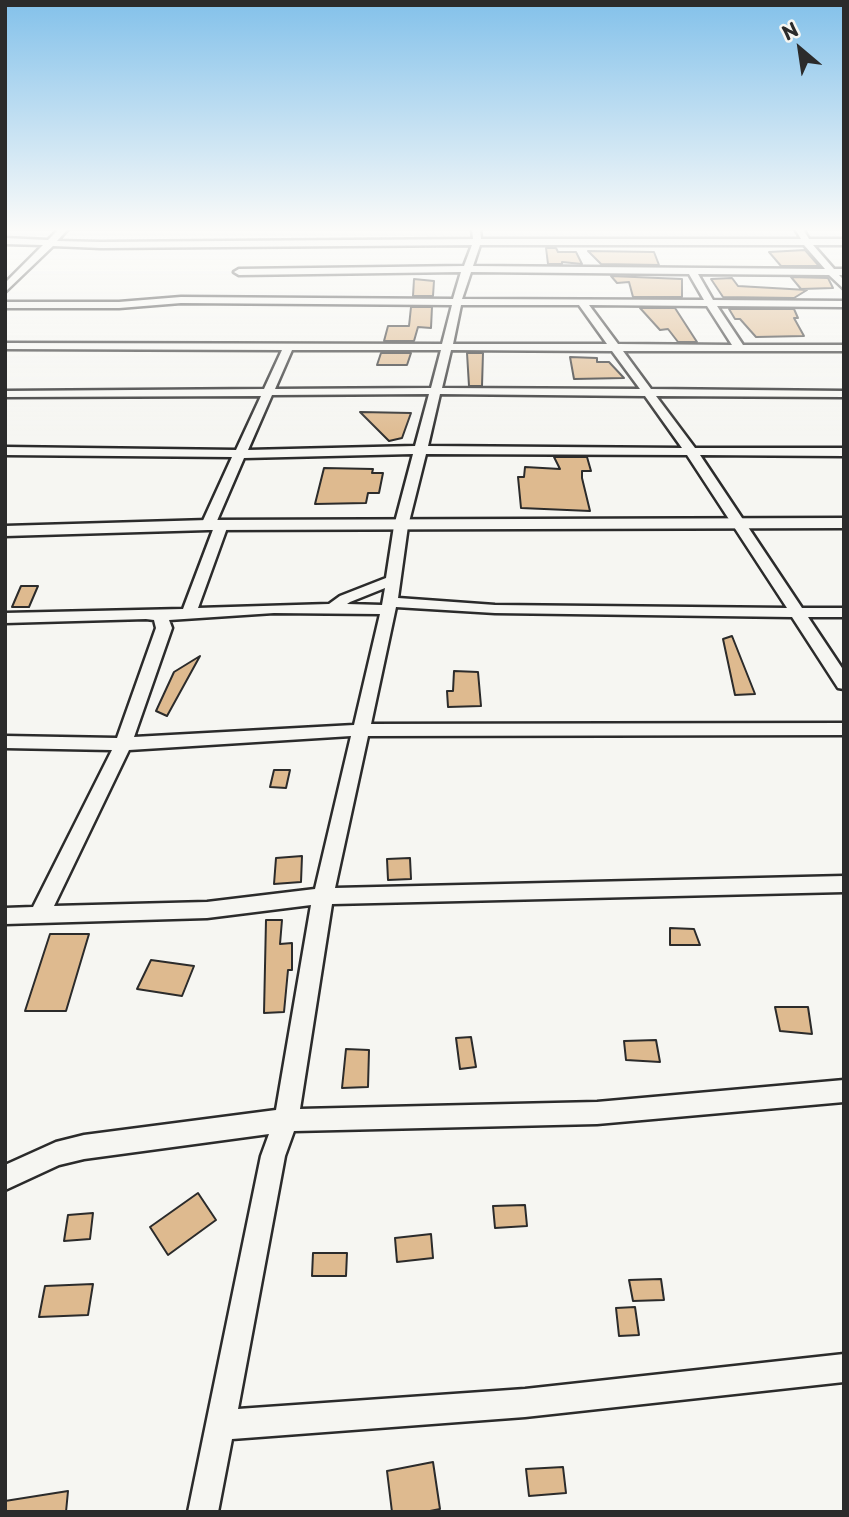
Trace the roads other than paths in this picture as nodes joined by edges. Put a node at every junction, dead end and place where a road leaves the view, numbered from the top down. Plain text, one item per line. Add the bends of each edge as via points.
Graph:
1 (457, 300) edge
2 (708, 300) edge
3 (456, 304) junction
4 (583, 304) junction
5 (844, 304) edge
6 (5, 305) edge
7 (711, 305) junction
8 (289, 345) junction
9 (5, 346) edge
10 (447, 347) junction
11 (739, 347) junction
12 (615, 348) junction
13 (844, 348) edge
14 (435, 391) junction
15 (5, 394) edge
16 (270, 394) junction
17 (646, 394) junction
18 (844, 394) edge
19 (422, 450) junction
20 (691, 451) junction
21 (5, 452) edge
22 (844, 452) edge
23 (241, 454) junction
24 (740, 523) junction
25 (844, 523) edge
26 (215, 525) junction
27 (401, 526) junction
28 (5, 531) edge
29 (391, 597) junction
30 (333, 608) junction
31 (189, 612) junction
32 (844, 613) edge
33 (799, 614) junction
34 (160, 616) junction
35 (5, 618) edge
36 (844, 684) edge
37 (844, 729) edge
38 (362, 730) junction
39 (5, 741) edge
40 (123, 744) junction
41 (844, 884) edge
42 (323, 896) junction
43 (40, 914) junction
44 (5, 916) edge
45 (844, 1091) edge
46 (286, 1120) junction
47 (5, 1178) edge
48 (844, 1368) edge
49 (221, 1425) junction
50 (203, 1512) edge

1 - 3 street
2 - 7 street
3 - 4 street
3 - 6 street via 181,300
3 - 10 street
4 - 7 street
4 - 12 street
5 - 7 street
7 - 11 street
8 - 9 street
8 - 10 street
8 - 16 street
10 - 12 street
10 - 14 street
11 - 12 street
11 - 13 street
12 - 17 street
14 - 16 street
14 - 17 street
14 - 19 street
15 - 16 street
16 - 23 street
17 - 18 street
17 - 20 street
19 - 20 street
19 - 23 street
19 - 27 street
20 - 22 street
20 - 24 street
21 - 23 street
23 - 26 street
24 - 25 street
24 - 27 street
24 - 33 street
26 - 27 street
26 - 28 street
26 - 31 street
27 - 29 street
29 - 30 street
29 - 30 street via 345,599
29 - 33 street via 495,609
29 - 38 street
30 - 31 street
31 - 34 street
32 - 33 street
33 - 36 street
34 - 35 street
34 - 40 street via 164,628
37 - 38 street
38 - 40 street
38 - 42 street
39 - 40 street
40 - 43 street
41 - 42 street
42 - 43 street via 207,910
42 - 46 street
43 - 44 street
45 - 46 street via 597,1113
46 - 47 street via 83,1147
46 - 49 street via 273,1156
48 - 49 street via 525,1403
49 - 50 street

